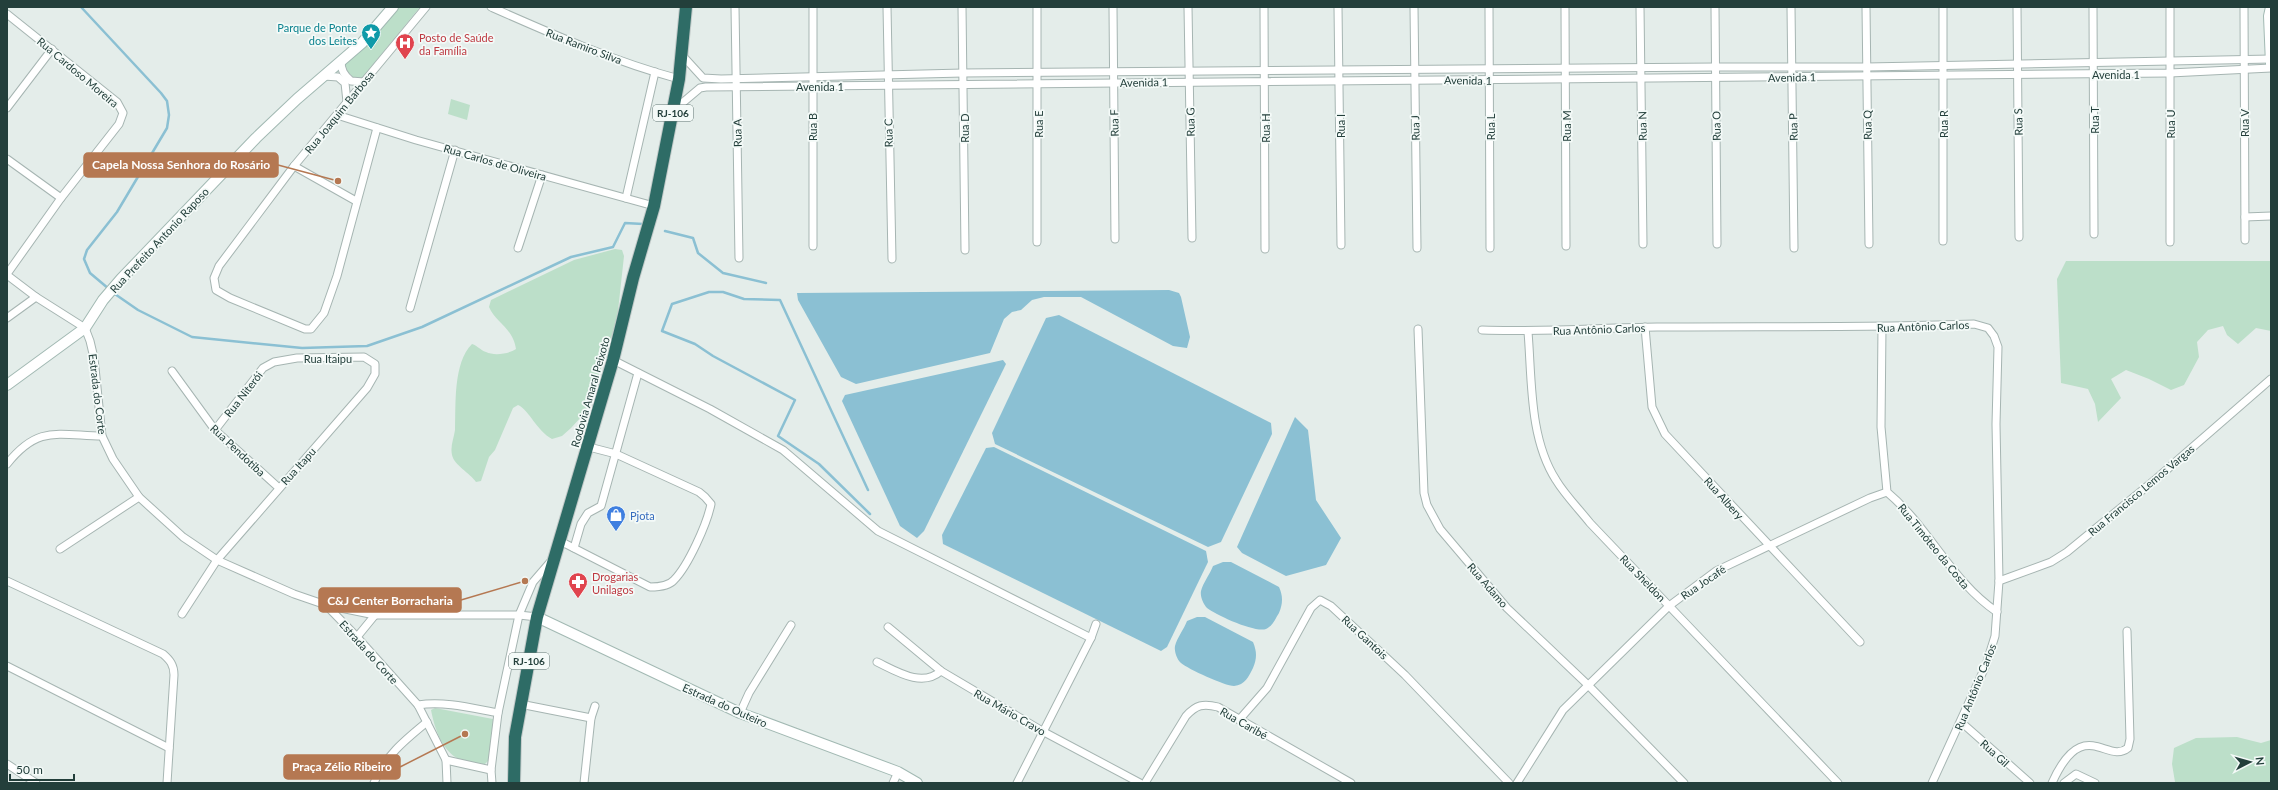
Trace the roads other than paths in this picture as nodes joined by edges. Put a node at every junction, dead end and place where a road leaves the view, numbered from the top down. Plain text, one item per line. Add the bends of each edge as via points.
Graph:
1 (393, 7) edge
2 (426, 7) edge
3 (491, 7) edge
4 (686, 7) edge
5 (735, 7) edge
6 (813, 7) edge
7 (887, 7) edge
8 (962, 7) edge
9 (1037, 7) edge
10 (1113, 7) edge
11 (1188, 7) edge
12 (1264, 7) edge
13 (1338, 7) edge
14 (1414, 7) edge
15 (1489, 7) edge
16 (1565, 7) edge
17 (1640, 7) edge
18 (1715, 7) edge
19 (1791, 7) edge
20 (1866, 7) edge
21 (1942, 7) edge
22 (2016, 7) edge
23 (2093, 7) edge
24 (2170, 7) edge
25 (2244, 7) edge
26 (2271, 7) edge
27 (7, 14) edge
28 (52, 49) junction
29 (682, 55) junction
30 (2271, 59) edge
31 (341, 61) junction
32 (2244, 61) junction
33 (2170, 62) junction
34 (2094, 63) junction
35 (2017, 64) junction
36 (2271, 64) edge
37 (1792, 66) junction
38 (1943, 66) junction
39 (1716, 67) junction
40 (1867, 67) junction
41 (1489, 68) junction
42 (1565, 68) junction
43 (1641, 68) junction
44 (2271, 68) edge
45 (1414, 69) junction
46 (1339, 70) junction
47 (2243, 70) junction
48 (655, 72) junction
49 (1189, 72) junction
50 (1264, 72) junction
51 (964, 73) junction
52 (1037, 73) junction
53 (1113, 73) junction
54 (2170, 73) junction
55 (2017, 74) junction
56 (2094, 74) junction
57 (324, 76) junction
58 (888, 76) junction
59 (1867, 76) junction
60 (1943, 76) junction
61 (1792, 77) junction
62 (812, 78) junction
63 (1716, 78) junction
64 (679, 79) junction
65 (1641, 79) junction
66 (1415, 80) junction
67 (1566, 80) junction
68 (1189, 81) junction
69 (1265, 81) junction
70 (1490, 81) junction
71 (364, 82) junction
72 (737, 82) junction
73 (1113, 82) junction
74 (1339, 82) junction
75 (964, 83) junction
76 (1038, 83) junction
77 (887, 85) junction
78 (812, 86) junction
79 (347, 102) junction
80 (7, 108) edge
81 (674, 110) junction
82 (337, 115) junction
83 (377, 128) junction
84 (455, 150) junction
85 (7, 159) edge
86 (294, 166) junction
87 (542, 175) junction
88 (61, 198) junction
89 (626, 198) junction
90 (356, 201) junction
91 (654, 206) junction
92 (2271, 216) edge
93 (2244, 217) junction
94 (2094, 234) dead end
95 (2019, 237) dead end
96 (1192, 238) dead end
97 (1115, 239) dead end
98 (2245, 240) dead end
99 (1943, 241) dead end
100 (1037, 242) dead end
101 (2170, 242) dead end
102 (1643, 244) dead end
103 (1717, 244) dead end
104 (1869, 244) dead end
105 (1341, 245) dead end
106 (813, 246) dead end
107 (1566, 246) dead end
108 (518, 248) dead end
109 (1417, 248) dead end
110 (1490, 248) dead end
111 (1794, 248) dead end
112 (1265, 249) dead end
113 (965, 250) dead end
114 (739, 258) dead end
115 (892, 259) dead end
116 (7, 274) edge
117 (36, 297) junction
118 (410, 308) dead end
119 (7, 318) edge
120 (1645, 327) junction
121 (1882, 327) junction
122 (85, 328) junction
123 (1418, 329) dead end
124 (1482, 330) dead end
125 (1528, 332) junction
126 (613, 360) junction
127 (274, 362) joint
128 (376, 369) joint
129 (172, 371) dead end
130 (638, 373) junction
131 (2271, 379) edge
132 (7, 385) edge
133 (215, 430) junction
134 (102, 436) junction
135 (589, 447) junction
136 (616, 454) junction
137 (7, 464) edge
138 (279, 488) junction
139 (1887, 492) junction
140 (139, 497) junction
141 (560, 541) junction
142 (1768, 546) junction
143 (574, 548) junction
144 (60, 549) dead end
145 (555, 557) junction
146 (217, 560) junction
147 (7, 581) edge
148 (1999, 581) junction
149 (326, 605) junction
150 (1669, 606) junction
151 (1997, 612) junction
152 (182, 614) dead end
153 (375, 615) junction
154 (520, 615) junction
155 (537, 617) junction
156 (1096, 624) dead end
157 (791, 625) dead end
158 (888, 627) dead end
159 (2127, 631) dead end
160 (358, 637) junction
161 (1091, 638) junction
162 (1860, 642) dead end
163 (877, 662) dead end
164 (7, 666) edge
165 (941, 672) junction
166 (1588, 685) junction
167 (520, 704) junction
168 (418, 705) junction
169 (595, 706) dead end
170 (498, 713) junction
171 (740, 713) junction
172 (591, 718) junction
173 (1239, 720) junction
174 (427, 722) junction
175 (1961, 722) junction
176 (1044, 732) junction
177 (169, 748) junction
178 (446, 760) junction
179 (7, 764) edge
180 (491, 770) junction
181 (898, 772) junction
182 (36, 783) edge
183 (167, 783) edge
184 (374, 783) edge
185 (447, 783) edge
186 (492, 783) edge
187 (514, 783) edge
188 (584, 783) edge
189 (892, 783) edge
190 (917, 783) edge
191 (1017, 783) edge
192 (1140, 783) edge
193 (1145, 783) edge
194 (1351, 783) edge
195 (1509, 783) edge
196 (1517, 783) edge
197 (1684, 783) edge
198 (1838, 783) edge
199 (1932, 783) edge
200 (2030, 783) edge
201 (2052, 783) edge
202 (2064, 783) edge
203 (2095, 783) edge

1 - 31 street, Rua Prefeito Antonio Raposo via 369,36
2 - 71 street, Rua Joaquim Barbosa
3 - 48 street, Rua Ramiro Silva via 536,27
4 - 29 highway, Rodovia Amaral Peixoto / RJ-106
5 - 72 street, Rua A
6 - 62 street, Rua B
7 - 58 street, Rua C
8 - 51 street, Rua D
9 - 52 street, Rua E
10 - 53 street, Rua F
11 - 49 street, Rua G
12 - 50 street, Rua H
13 - 46 street, Rua I
14 - 45 street, Rua J
15 - 41 street, Rua L
16 - 42 street, Rua M
17 - 43 street, Rua N
18 - 39 street, Rua O
19 - 37 street, Rua P
20 - 40 street, Rua Q
21 - 38 street, Rua R
22 - 35 street, Rua S
23 - 34 street, Rua T
24 - 33 street, Rua U
25 - 32 street, Rua V
26 - 30 street
27 - 28 street, Rua Cardoso Moreira
28 - 80 street
28 - 88 street, Rua Cardoso Moreira via 116,102 123,114 119,124
29 - 64 highway, Rodovia Amaral Peixoto / RJ-106
29 - 72 street, Avenida 1 via 703,78
30 - 32 street, Avenida 1
30 - 36 street
31 - 57 street, Rua Prefeito Antonio Raposo
31 - 71 street via 342,71 346,77 351,81
32 - 33 street, Avenida 1
32 - 47 street, Rua V
33 - 34 street, Avenida 1
33 - 54 street, Rua U
34 - 35 street, Avenida 1
34 - 56 street, Rua T
35 - 38 street, Avenida 1
35 - 55 street, Rua S
37 - 39 street, Avenida 1
37 - 40 street, Avenida 1
37 - 61 street, Rua P
38 - 40 street, Avenida 1
38 - 60 street, Rua R
39 - 43 street, Avenida 1
39 - 63 street, Rua O
40 - 59 street, Rua Q
41 - 42 street, Avenida 1
41 - 45 street, Avenida 1
41 - 70 street, Rua L
42 - 43 street, Avenida 1
42 - 67 street, Rua M
43 - 65 street, Rua N
44 - 47 street, Avenida 1
45 - 46 street, Avenida 1
45 - 66 street, Rua J
46 - 50 street, Avenida 1
46 - 74 street, Rua I
47 - 54 street, Avenida 1
47 - 93 street, Rua V
48 - 64 street, Rua Ramiro Silva
48 - 89 street
49 - 50 street, Avenida 1
49 - 53 street, Avenida 1
49 - 68 street, Rua G
50 - 69 street, Rua H
51 - 52 street, Avenida 1
51 - 58 street, Avenida 1
51 - 75 street, Rua D
52 - 53 street, Avenida 1
52 - 76 street, Rua E
53 - 73 street, Rua F
54 - 56 street, Avenida 1
54 - 101 street, Rua U
55 - 56 street, Avenida 1
55 - 60 street, Avenida 1
55 - 95 street, Rua S
56 - 94 street, Rua T
57 - 79 street via 338,77 346,83
57 - 122 street, Rua Prefeito Antonio Raposo via 256,138 121,279 103,300
58 - 62 street, Avenida 1
58 - 77 street, Rua C
59 - 60 street, Avenida 1
59 - 61 street, Avenida 1
59 - 104 street, Rua Q
60 - 99 street, Rua R
61 - 63 street, Avenida 1
61 - 111 street, Rua P
62 - 72 street, Avenida 1
62 - 78 street, Rua B
63 - 65 street, Avenida 1
63 - 103 street, Rua O
64 - 81 highway, Rodovia Amaral Peixoto / RJ-106
65 - 67 street, Avenida 1
65 - 102 street, Rua N
66 - 70 street, Avenida 1
66 - 74 street, Avenida 1
66 - 109 street, Rua J
67 - 70 street, Avenida 1
67 - 107 street, Rua M
68 - 69 street, Avenida 1
68 - 73 street, Avenida 1
68 - 96 street, Rua G
69 - 74 street, Avenida 1
69 - 112 street, Rua H
70 - 110 street, Rua L
71 - 79 street, Rua Joaquim Barbosa
72 - 78 street, Avenida 1
72 - 81 street, Avenida 1 via 700,88
72 - 114 street, Rua A
73 - 76 street, Avenida 1
73 - 97 street, Rua F
74 - 105 street, Rua I
75 - 76 street, Avenida 1
75 - 77 street, Avenida 1
75 - 113 street, Rua D
76 - 100 street, Rua E
77 - 78 street, Avenida 1
77 - 115 street, Rua C
78 - 106 street, Rua B
79 - 82 street, Rua Joaquim Barbosa
81 - 91 highway, Rodovia Amaral Peixoto / RJ-106
82 - 83 street, Rua Carlos de Oliveira
82 - 86 street, Rua Joaquim Barbosa
83 - 84 street, Rua Carlos de Oliveira
83 - 90 street
84 - 87 street, Rua Carlos de Oliveira
84 - 118 street
85 - 88 street
86 - 90 street
86 - 90 street, Rua Joaquim Barbosa via 215,271 216,290 305,329 311,329 324,313 337,276
87 - 89 street, Rua Carlos de Oliveira
87 - 108 street
88 - 116 street, Rua Cardoso Moreira
89 - 91 street, Rua Carlos de Oliveira
91 - 126 highway, Rodovia Amaral Peixoto / RJ-106
92 - 93 street
93 - 98 street, Rua V
116 - 117 street
117 - 119 street
117 - 122 street
120 - 121 street, Rua Antônio Carlos
120 - 125 street, Rua Antônio Carlos
120 - 142 street, Rua Albery via 1652,407 1657,420 1665,434
121 - 139 street via 1881,427
121 - 148 street, Rua Antônio Carlos via 1974,324 1988,328 1994,336 1998,347 1996,424
122 - 132 street
122 - 134 street, Estrada do Corte via 94,358
123 - 166 street, Rua Adamo via 1424,493 1433,517 1440,529 1507,608
124 - 125 street, Rua Antônio Carlos
125 - 150 street, Rua Sheldon via 1533,404 1539,437 1556,480 1590,523
126 - 130 street
126 - 135 highway, Rodovia Amaral Peixoto / RJ-106
127 - 128 street, Rua Itaipu via 297,358 364,357 375,364
127 - 133 street, Rua Niterói via 263,368
128 - 138 street, Rua Itapu via 367,388
129 - 133 street, Rua Pendotiba
130 - 136 street
130 - 161 street via 783,450 878,531
131 - 148 street, Rua Francisco Lemos Vargas via 2067,552 2051,562
133 - 138 street, Rua Pendotiba
134 - 137 street via 48,434 20,447
134 - 140 street, Estrada do Corte via 113,459
135 - 136 street
135 - 141 highway, Rodovia Amaral Peixoto / RJ-106
136 - 143 street via 601,506 588,513 581,524
136 - 143 street via 677,480 705,496 710,504 709,513 693,551 673,581 658,587 650,587
138 - 146 street, Rua Itapu
139 - 142 street, Rua Jocafé
139 - 151 street, Rua Timóteo da Costa via 1905,507 1969,590
140 - 144 street
140 - 146 street, Estrada do Corte via 183,537
141 - 143 street
141 - 145 highway, Rodovia Amaral Peixoto / RJ-106
142 - 150 street, Rua Jocafé via 1716,571
142 - 162 street, Rua Albery
145 - 154 street via 533,582
145 - 155 highway, Rodovia Amaral Peixoto / RJ-106
146 - 149 street, Estrada do Corte via 294,594
146 - 152 street
147 - 177 street via 163,654 170,660 174,675
148 - 151 street, Rua Antônio Carlos
149 - 153 street
149 - 160 street, Estrada do Corte
150 - 166 street, Rua Jocafé
150 - 198 street, Rua Sheldon
151 - 175 street, Rua Antônio Carlos via 1995,636 1986,665
153 - 154 street
153 - 160 street
154 - 155 street
154 - 170 street
155 - 167 highway, Rodovia Amaral Peixoto / RJ-106
155 - 171 street, Estrada do Outeiro
156 - 161 street
157 - 171 street via 749,693
158 - 165 street, Rua Mário Cravo
159 - 201 street via 2130,739 2128,748 2117,751 2086,745 2077,748 2059,768
160 - 168 street, Estrada do Corte
161 - 176 street
163 - 165 street via 917,678 932,678
164 - 177 street
165 - 176 street, Rua Mário Cravo
166 - 196 street, Rua Jocafé via 1563,710
166 - 197 street, Rua Adamo
167 - 172 street
167 - 187 highway, Rodovia Amaral Peixoto / RJ-106 via 515,737
168 - 170 street via 445,703
168 - 174 street, Estrada do Corte
169 - 172 street
170 - 180 street
171 - 181 street, Estrada do Outeiro
172 - 188 street
173 - 193 street, Rua Caribé via 1218,707 1206,704 1194,707
173 - 194 street, Rua Caribé
173 - 195 street, Rua Gantois via 1267,688 1311,608 1320,600 1331,606 1405,675
174 - 178 street, Estrada do Corte
174 - 184 street via 392,752 379,770
175 - 199 street, Rua Antônio Carlos
175 - 200 street, Rua Gil
176 - 191 street
176 - 192 street, Rua Mário Cravo
177 - 183 street
178 - 180 street
178 - 185 street, Estrada do Corte
179 - 182 street
180 - 186 street
181 - 189 street
181 - 190 street, Estrada do Outeiro
202 - 203 street via 2076,774

